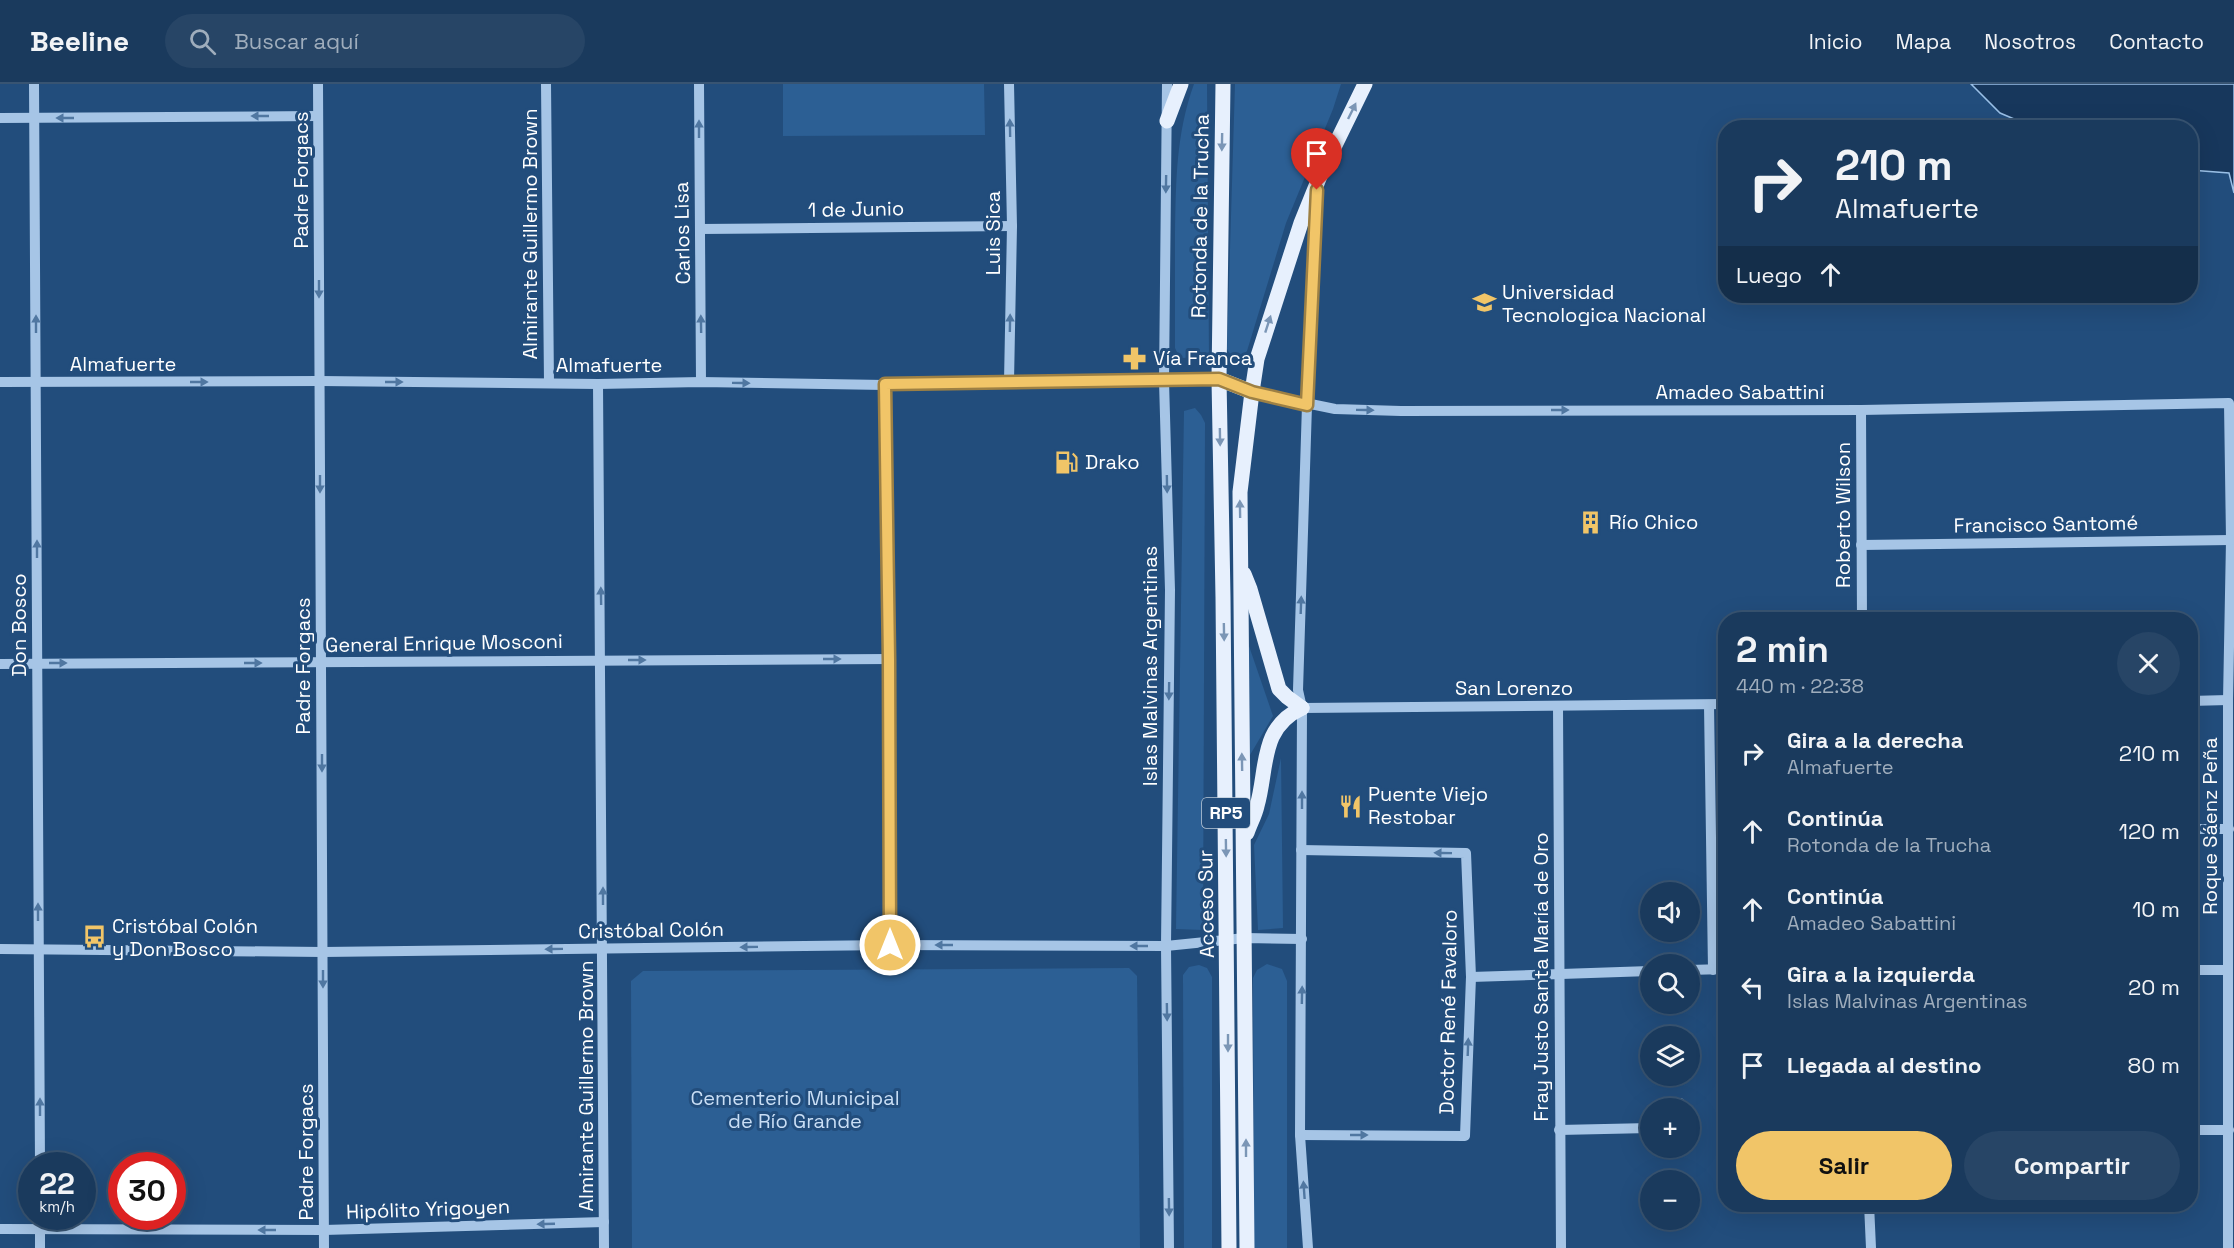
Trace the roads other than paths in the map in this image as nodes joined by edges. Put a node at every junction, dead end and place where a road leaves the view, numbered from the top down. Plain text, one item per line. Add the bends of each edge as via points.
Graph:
1 (34, 84) edge
2 (318, 84) edge
3 (546, 84) edge
4 (699, 84) edge
5 (1009, 84) edge
6 (1167, 84) edge
7 (1181, 84) edge
8 (1223, 84) edge
9 (1365, 84) edge
10 (318, 116) junction
11 (0, 118) edge
12 (35, 118) junction
13 (1167, 121) junction
14 (1320, 176) junction
15 (1012, 226) junction
16 (700, 229) junction
17 (1219, 379) junction
18 (320, 381) junction
19 (1164, 381) junction
20 (0, 382) edge
21 (36, 382) junction
22 (701, 382) junction
23 (1010, 382) junction
24 (549, 383) junction
25 (598, 384) junction
26 (885, 384) junction
27 (1252, 392) junction
28 (2229, 403) joint
29 (1307, 405) junction
30 (1860, 410) junction
31 (2231, 540) junction
32 (1861, 544) junction
33 (1241, 568) junction
34 (1862, 612) edge
35 (889, 659) junction
36 (601, 660) junction
37 (37, 663) junction
38 (321, 663) junction
39 (0, 664) edge
40 (2228, 700) junction
41 (2198, 701) edge
42 (1718, 704) edge
43 (1709, 705) junction
44 (1558, 706) junction
45 (1302, 708) junction
46 (2198, 829) edge
47 (2229, 829) junction
48 (1244, 842) junction
49 (1301, 850) junction
50 (1245, 938) junction
51 (1227, 939) junction
52 (1302, 939) junction
53 (890, 945) junction
54 (1166, 946) junction
55 (0, 949) edge
56 (39, 949) junction
57 (603, 949) junction
58 (323, 952) junction
59 (1713, 969) junction
60 (1718, 969) edge
61 (1700, 970) edge
62 (2198, 970) edge
63 (2228, 970) junction
64 (1640, 971) edge
65 (1558, 973) junction
66 (1471, 977) junction
67 (1640, 1128) edge
68 (1559, 1130) junction
69 (2198, 1130) edge
70 (2229, 1130) junction
71 (1300, 1135) junction
72 (40, 1152) edge
73 (1869, 1212) edge
74 (604, 1222) junction
75 (0, 1229) edge
76 (18, 1229) edge
77 (96, 1229) edge
78 (40, 1230) edge
79 (324, 1230) junction
80 (40, 1248) edge
81 (324, 1248) edge
82 (604, 1248) edge
83 (1169, 1248) edge
84 (1229, 1248) edge
85 (1246, 1248) edge
86 (1308, 1248) edge
87 (1561, 1248) edge
88 (1871, 1248) edge
89 (2228, 1248) edge

1 - 12 street, Don Bosco
2 - 10 street, Padre Forgacs
3 - 24 street, Almirante Guillermo Brown
16 -> 4 street, Carlos Lisa
15 -> 5 street, Luis Sica
6 - 13 street, Islas Malvinas Argentinas
7 - 13 main road
8 -> 17 main road, Rotonda de la Trucha / RP5
14 -> 9 main road, RP5
10 -> 12 street
10 -> 18 street, Padre Forgacs
11 - 12 street
21 -> 12 street, Don Bosco
13 -> 19 street, Islas Malvinas Argentinas
27 -> 14 main road, RP5 via 1257,359
14 - 29 street
15 - 16 street, 1 de Junio
23 -> 15 street, Luis Sica
22 -> 16 street, Carlos Lisa
17 - 19 street, Almafuerte
17 - 27 main road
17 -> 51 main road, Acceso Sur / RP5
21 -> 18 street, Almafuerte
18 -> 24 street, Almafuerte
18 -> 38 street, Padre Forgacs
19 - 23 street, Almafuerte
19 -> 54 street, Islas Malvinas Argentinas via 1170,590
20 - 21 street, Almafuerte
37 -> 21 street, Don Bosco
22 - 25 street, Almafuerte
22 -> 26 street, Almafuerte
23 - 26 street, Almafuerte
24 - 25 street, Almafuerte
36 -> 25 street, Almirante Guillermo Brown
26 - 35 street
27 - 29 street, Amadeo Sabattini
33 -> 27 main road, Acceso Sur / RP5 via 1240,492
28 - 30 street, Amadeo Sabattini
28 - 31 street, Roque Sáenz Peña
29 -> 30 street, Amadeo Sabattini via 1401,411
45 -> 29 street via 1298,690
30 - 32 street, Roberto Wilson
31 - 32 street, Francisco Santomé
31 - 40 street, Roque Sáenz Peña
32 - 34 street, Roberto Wilson
33 - 45 main road via 1280,689
48 -> 33 main road, Acceso Sur / RP5
36 -> 35 street, General Enrique Mosconi
35 - 53 street
36 - 38 street, General Enrique Mosconi
57 -> 36 street, Almirante Guillermo Brown
37 -> 38 street, General Enrique Mosconi
37 - 39 street, General Enrique Mosconi
56 -> 37 street, Don Bosco
38 -> 58 street, Padre Forgacs
40 - 41 street
40 - 47 street, Roque Sáenz Peña
42 - 43 street, San Lorenzo
43 - 44 street, San Lorenzo
43 - 59 street
44 - 45 street, San Lorenzo
44 - 65 street, Fray Justo Santa María de Oro
45 - 48 main road via 1287,715 1271,741 1264,759 1258,806
49 -> 45 street
46 - 47 street
47 - 63 street, Roque Sáenz Peña
48 - 50 main road, Acceso Sur / RP5
49 - 52 street
66 -> 49 street, Doctor René Favaloro via 1466,854
50 - 51 street, Cristóbal Colón
50 - 52 street, Cristóbal Colón
85 -> 50 main road, Acceso Sur / RP5
51 - 54 street, Cristóbal Colón
51 -> 84 main road, Acceso Sur / RP5
71 -> 52 street
54 -> 53 street, Cristóbal Colón
53 -> 57 street, Cristóbal Colón
54 -> 83 street, Islas Malvinas Argentinas
55 - 56 street, Cristóbal Colón
56 - 58 street, Cristóbal Colón
72 -> 56 street, Don Bosco
57 -> 58 street, Cristóbal Colón
57 - 74 street, Almirante Guillermo Brown
58 -> 79 street, Padre Forgacs
59 - 60 street
59 - 61 street
62 - 63 street
63 - 70 street, Roque Sáenz Peña
64 - 65 street
65 - 66 street
65 - 68 street, Fray Justo Santa María de Oro
71 -> 66 street, Doctor René Favaloro via 1465,1136
67 - 68 street
68 - 87 street, Fray Justo Santa María de Oro
69 - 70 street
70 - 89 street, Roque Sáenz Peña
86 -> 71 street
73 - 88 street
74 -> 79 street, Hipólito Yrigoyen
74 - 82 street, Almirante Guillermo Brown
75 - 76 street, Hipólito Yrigoyen
79 -> 77 street, Hipólito Yrigoyen
78 - 80 street
79 - 81 street, Padre Forgacs

